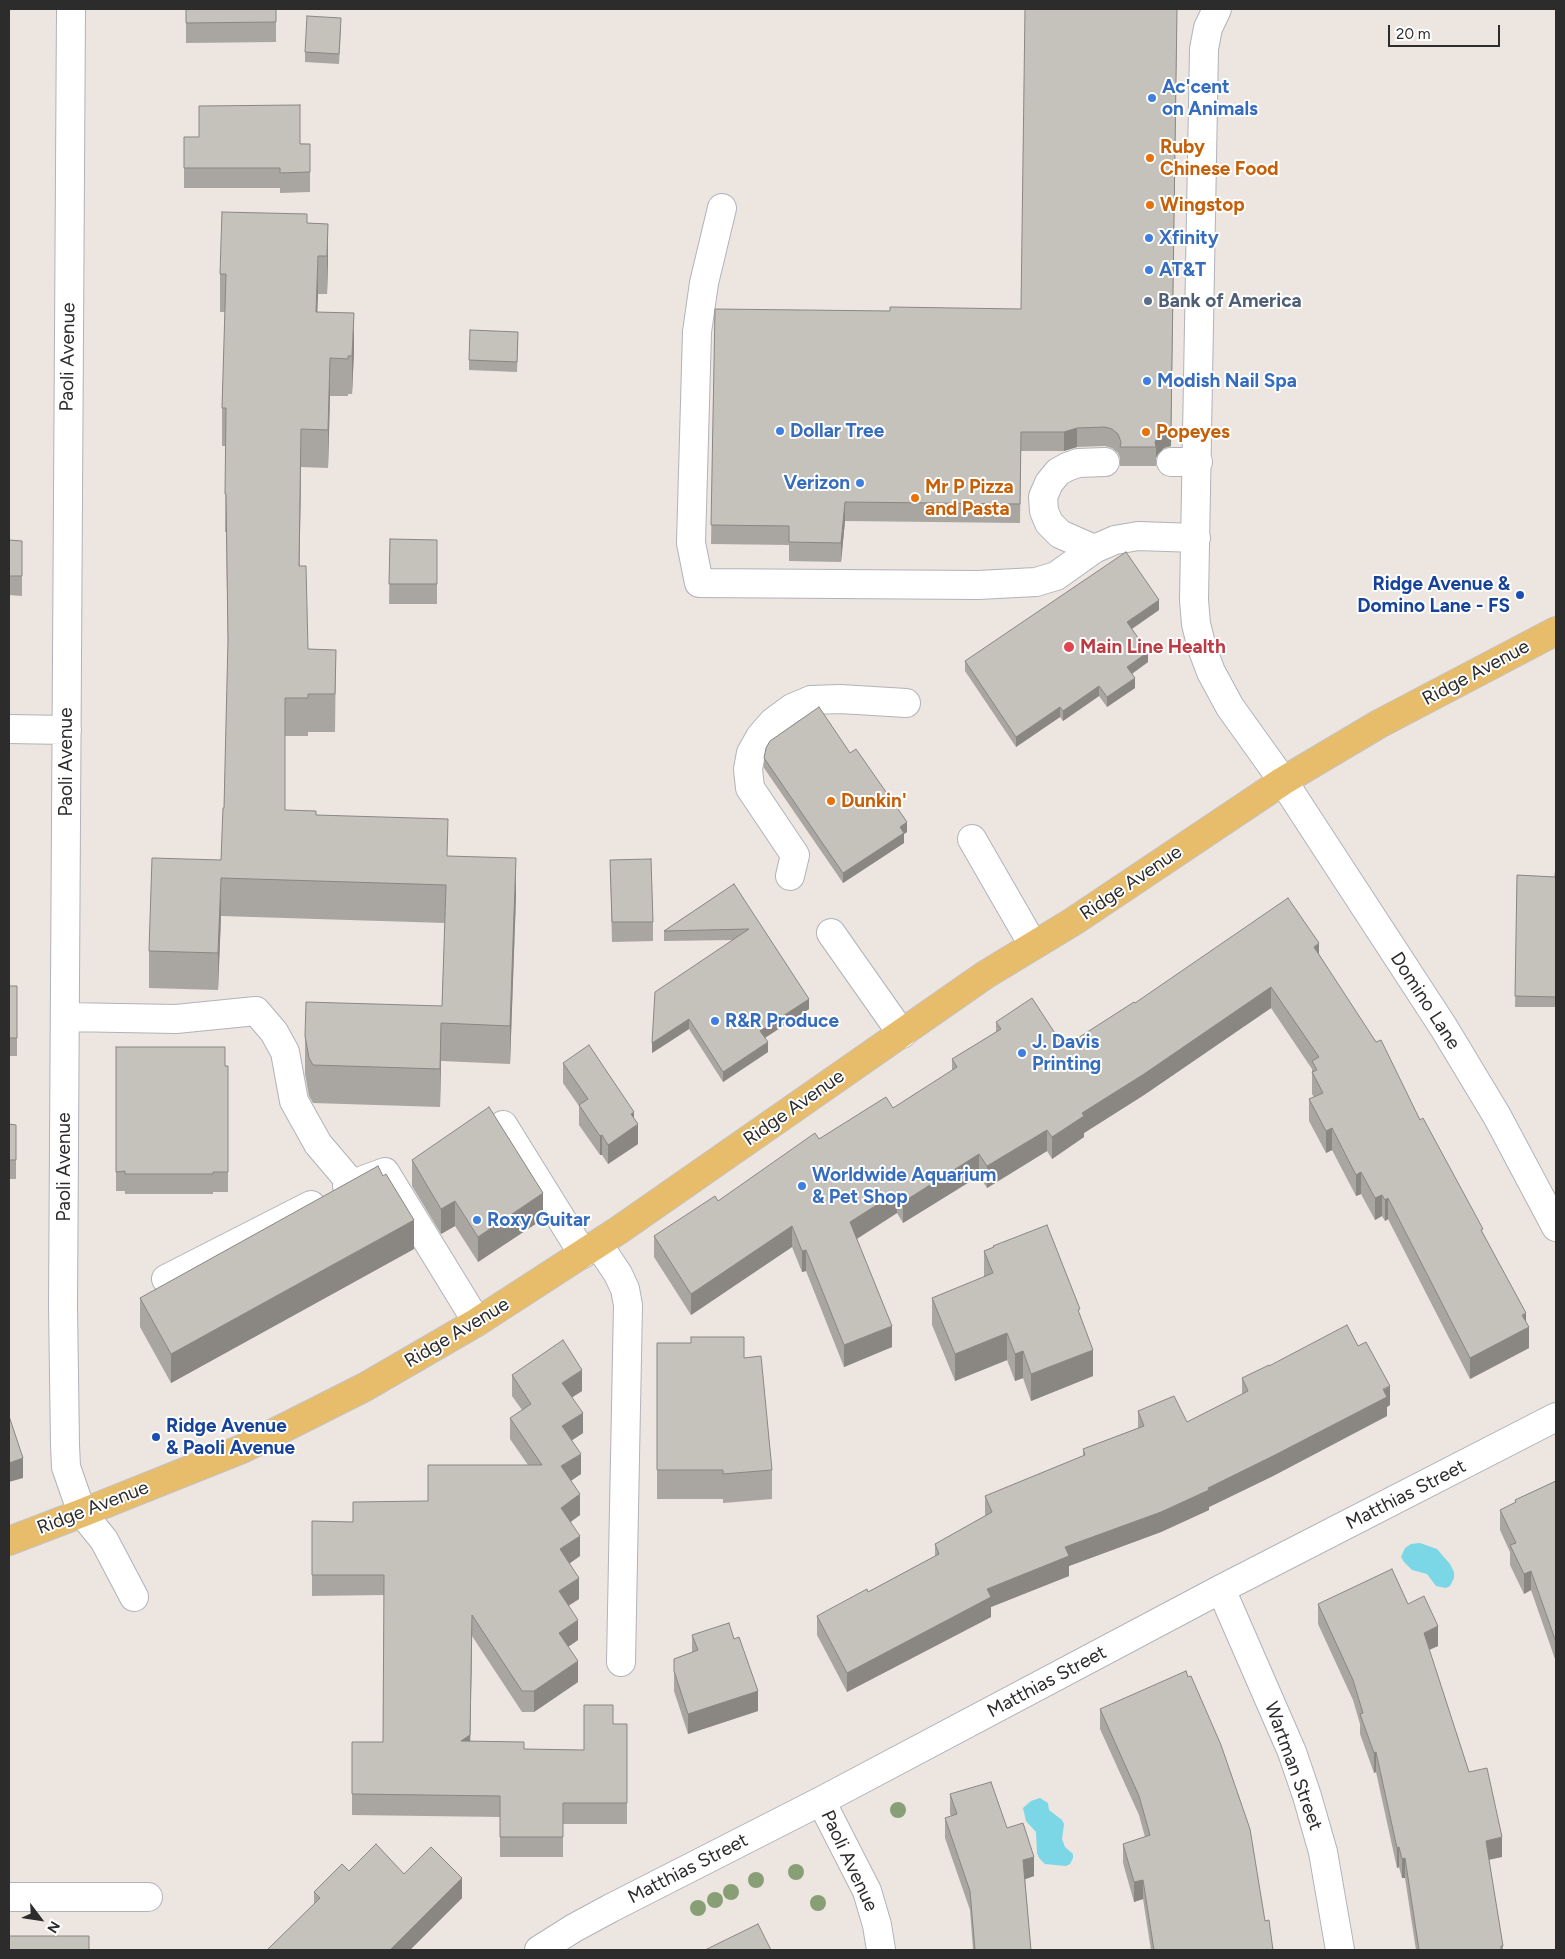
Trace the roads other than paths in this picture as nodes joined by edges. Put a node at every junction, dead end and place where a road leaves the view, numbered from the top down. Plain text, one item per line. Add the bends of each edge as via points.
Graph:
1 (71, 9) edge
2 (1217, 9) edge
3 (722, 208) dead end
4 (1105, 462) dead end
5 (1171, 462) dead end
6 (1198, 462) junction
7 (1196, 538) junction
8 (1094, 549) junction
9 (1556, 631) edge
10 (906, 703) dead end
11 (9, 729) edge
12 (66, 730) junction
13 (1283, 781) junction
14 (972, 839) dead end
15 (790, 876) dead end
16 (831, 933) dead end
17 (1033, 945) junction
18 (65, 1017) junction
19 (902, 1034) junction
20 (502, 1125) edge
21 (352, 1184) junction
22 (1556, 1227) edge
23 (591, 1249) junction
24 (166, 1279) dead end
25 (477, 1322) junction
26 (1556, 1417) edge
27 (82, 1513) junction
28 (9, 1541) edge
29 (1221, 1589) junction
30 (134, 1596) dead end
31 (620, 1662) dead end
32 (821, 1801) junction
33 (148, 1896) dead end
34 (9, 1897) edge
35 (539, 1950) edge
36 (881, 1950) edge
37 (1340, 1950) edge

1 - 12 street, Paoli Avenue
2 - 6 street, Domino Lane via 1208,28 1204,49
3 - 8 street via 704,282 697,332 691,543 699,583 1036,582 1056,576
4 - 8 street via 1078,463 1058,472 1043,497 1049,523 1060,534
5 - 6 street
6 - 7 street, Domino Lane
7 - 8 street via 1138,536 1115,540
7 - 13 street, Domino Lane via 1194,600 1202,648 1230,707
9 - 13 main road, Ridge Avenue via 1379,724
10 - 15 street via 811,700 772,722 760,737 748,769 750,788 795,855
11 - 12 street
12 - 18 street, Paoli Avenue
13 - 17 main road, Ridge Avenue
13 - 22 street, Domino Lane via 1444,1028 1497,1116
14 - 17 street
16 - 19 street
17 - 19 main road, Ridge Avenue
18 - 21 street via 176,1019 256,1011 274,1032 284,1052 294,1101 318,1144
18 - 27 street, Paoli Avenue via 65,1445 66,1467
19 - 23 main road, Ridge Avenue
20 - 23 street
21 - 24 street
21 - 25 street via 384,1172
23 - 25 main road, Ridge Avenue
23 - 31 street via 618,1274 628,1305
25 - 27 main road, Ridge Avenue via 292,1425 242,1449
26 - 29 street, Matthias Street
27 - 28 main road, Ridge Avenue
27 - 30 street, Paoli Avenue via 104,1540
29 - 32 street, Matthias Street
29 - 37 street, Wartman Street via 1292,1752 1307,1796 1323,1852
32 - 35 street, Matthias Street via 611,1908
32 - 36 street, Paoli Avenue via 867,1891
33 - 34 street

